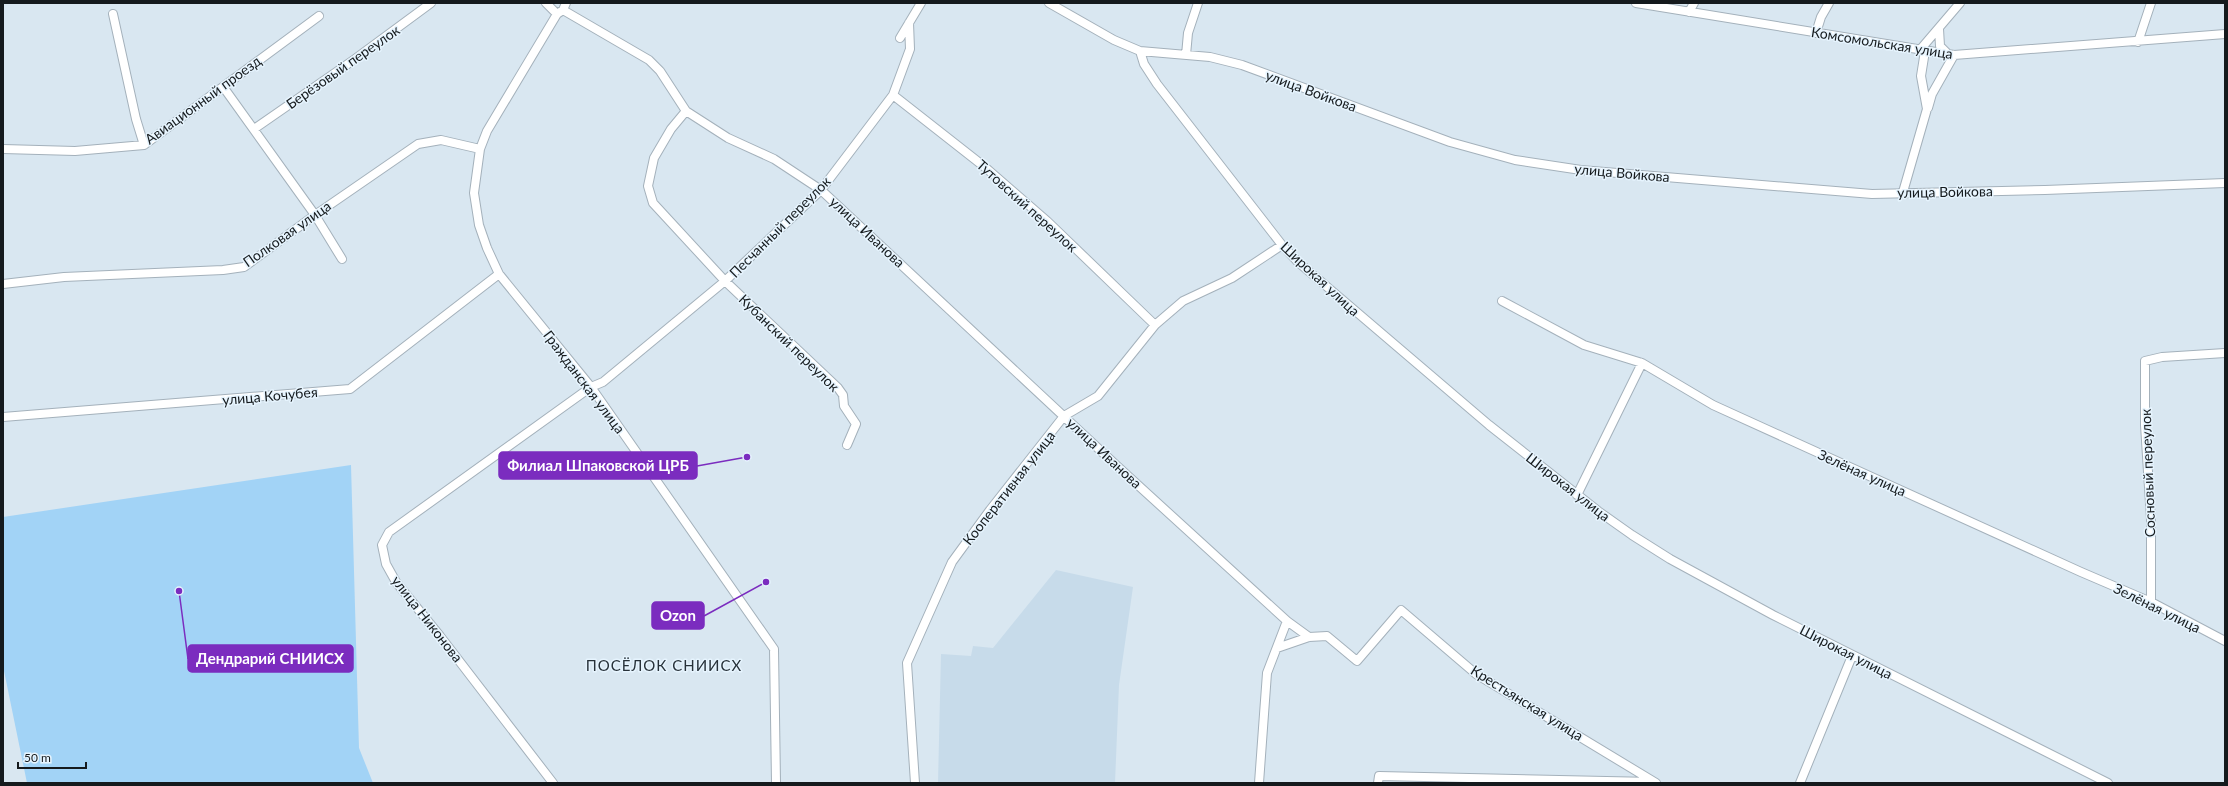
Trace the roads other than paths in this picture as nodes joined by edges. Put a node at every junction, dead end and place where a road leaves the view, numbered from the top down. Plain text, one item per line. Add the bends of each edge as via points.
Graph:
1 (431, 3) edge
2 (546, 3) edge
3 (921, 3) edge
4 (1049, 3) edge
5 (1198, 3) edge
6 (1636, 3) edge
7 (1694, 3) edge
8 (1829, 3) edge
9 (1960, 3) edge
10 (2151, 3) edge
11 (562, 9) edge
12 (1689, 12) junction
13 (113, 14) dead end
14 (319, 16) dead end
15 (909, 23) junction
16 (1939, 29) junction
17 (1816, 33) junction
18 (2225, 34) edge
19 (900, 38) dead end
20 (2138, 42) junction
21 (1140, 51) junction
22 (1922, 51) junction
23 (1951, 54) junction
24 (1186, 55) junction
25 (224, 88) junction
26 (893, 95) junction
27 (1927, 109) junction
28 (686, 111) junction
29 (254, 129) junction
30 (144, 145) junction
31 (3, 148) edge
32 (480, 149) junction
33 (2225, 183) edge
34 (821, 190) junction
35 (1903, 192) junction
36 (315, 215) junction
37 (1282, 245) junction
38 (342, 258) dead end
39 (499, 274) junction
40 (725, 281) junction
41 (3, 284) edge
42 (1502, 301) dead end
43 (1155, 325) junction
44 (2225, 353) edge
45 (1642, 363) junction
46 (591, 387) junction
47 (1064, 416) junction
48 (3, 418) edge
49 (847, 445) dead end
50 (1577, 495) junction
51 (2151, 602) junction
52 (1287, 622) junction
53 (1309, 637) junction
54 (2225, 641) edge
55 (1277, 648) junction
56 (1852, 656) junction
57 (1655, 782) edge
58 (553, 783) edge
59 (776, 783) edge
60 (915, 783) edge
61 (1259, 783) edge
62 (1378, 783) edge
63 (1800, 783) edge
64 (2108, 783) edge

1 - 29 street, Берёзовый переулок
2 - 11 street, улица Иванова
3 - 15 street
4 - 21 street, улица Войкова via 1114,40
5 - 24 street via 1188,33
6 - 12 street, Комсомольская улица
7 - 12 street
8 - 17 street
9 - 16 street
10 - 20 street
11 - 28 street, улица Иванова via 649,60 660,71
11 - 32 street, Гражданская улица via 486,131
12 - 17 street, Комсомольская улица
13 - 30 street
14 - 25 street, Авиационный проезд via 234,77
15 - 19 street
15 - 26 street, Песчанный переулок via 910,49
16 - 22 street
16 - 23 street via 1940,46
17 - 22 street, Комсомольская улица
18 - 20 street, Комсомольская улица
20 - 23 street, Комсомольская улица
21 - 24 street, улица Войкова
21 - 37 street, Широкая улица via 1144,64 1157,84
22 - 23 street, Комсомольская улица
22 - 27 street via 1921,76
23 - 27 street
24 - 35 street, улица Войкова via 1210,57 1242,65 1450,142 1515,160 1581,170 1701,180 1872,194
25 - 29 street
25 - 30 street, Авиационный проезд
26 - 34 street, Песчанный переулок
26 - 43 street, Тутовский переулок via 986,168 1047,221
27 - 35 street
28 - 34 street, улица Иванова via 728,138 774,159
28 - 40 street, Кубанский переулок via 671,129 654,158 648,186 653,203
29 - 36 street
30 - 31 street, Авиационный проезд via 75,151
32 - 36 street, Полковая улица via 442,140 418,144
32 - 39 street, Гражданская улица via 474,193 486,248
33 - 35 street, улица Войкова
34 - 40 street, Песчанный переулок
34 - 47 street, улица Иванова
36 - 38 street
36 - 41 street, Полковая улица via 244,267 64,277
37 - 43 street, Кооперативная улица via 1232,278 1183,301
37 - 50 street, Широкая улица via 1332,293 1488,425
39 - 46 street, Гражданская улица
39 - 48 street, улица Кочубея via 350,389
40 - 46 street, Песчанный переулок via 603,382
40 - 49 street, Кубанский переулок via 838,388 843,396 844,406 856,424
42 - 45 street, Зелёная улица via 1584,345
43 - 47 street, Кооперативная улица via 1098,396
44 - 51 street, Сосновый переулок via 2162,357 2145,362 2145,425 2151,519
45 - 50 street
45 - 51 street, Зелёная улица via 1713,405
46 - 58 street, улица Никонова via 389,532 382,545 386,564 396,582
46 - 59 street, Гражданская улица via 774,649
47 - 52 street, улица Иванова
47 - 60 street, Кооперативная улица via 952,562 907,663
50 - 56 street, Широкая улица via 1632,536 1670,559
51 - 54 street, Зелёная улица
52 - 53 street, улица Иванова
52 - 55 street
53 - 55 street
53 - 57 street, Крестьянская улица via 1327,636 1357,660 1401,610 1476,674
55 - 61 street via 1267,673
56 - 63 street
56 - 64 street, Широкая улица
57 - 62 street via 1379,776

